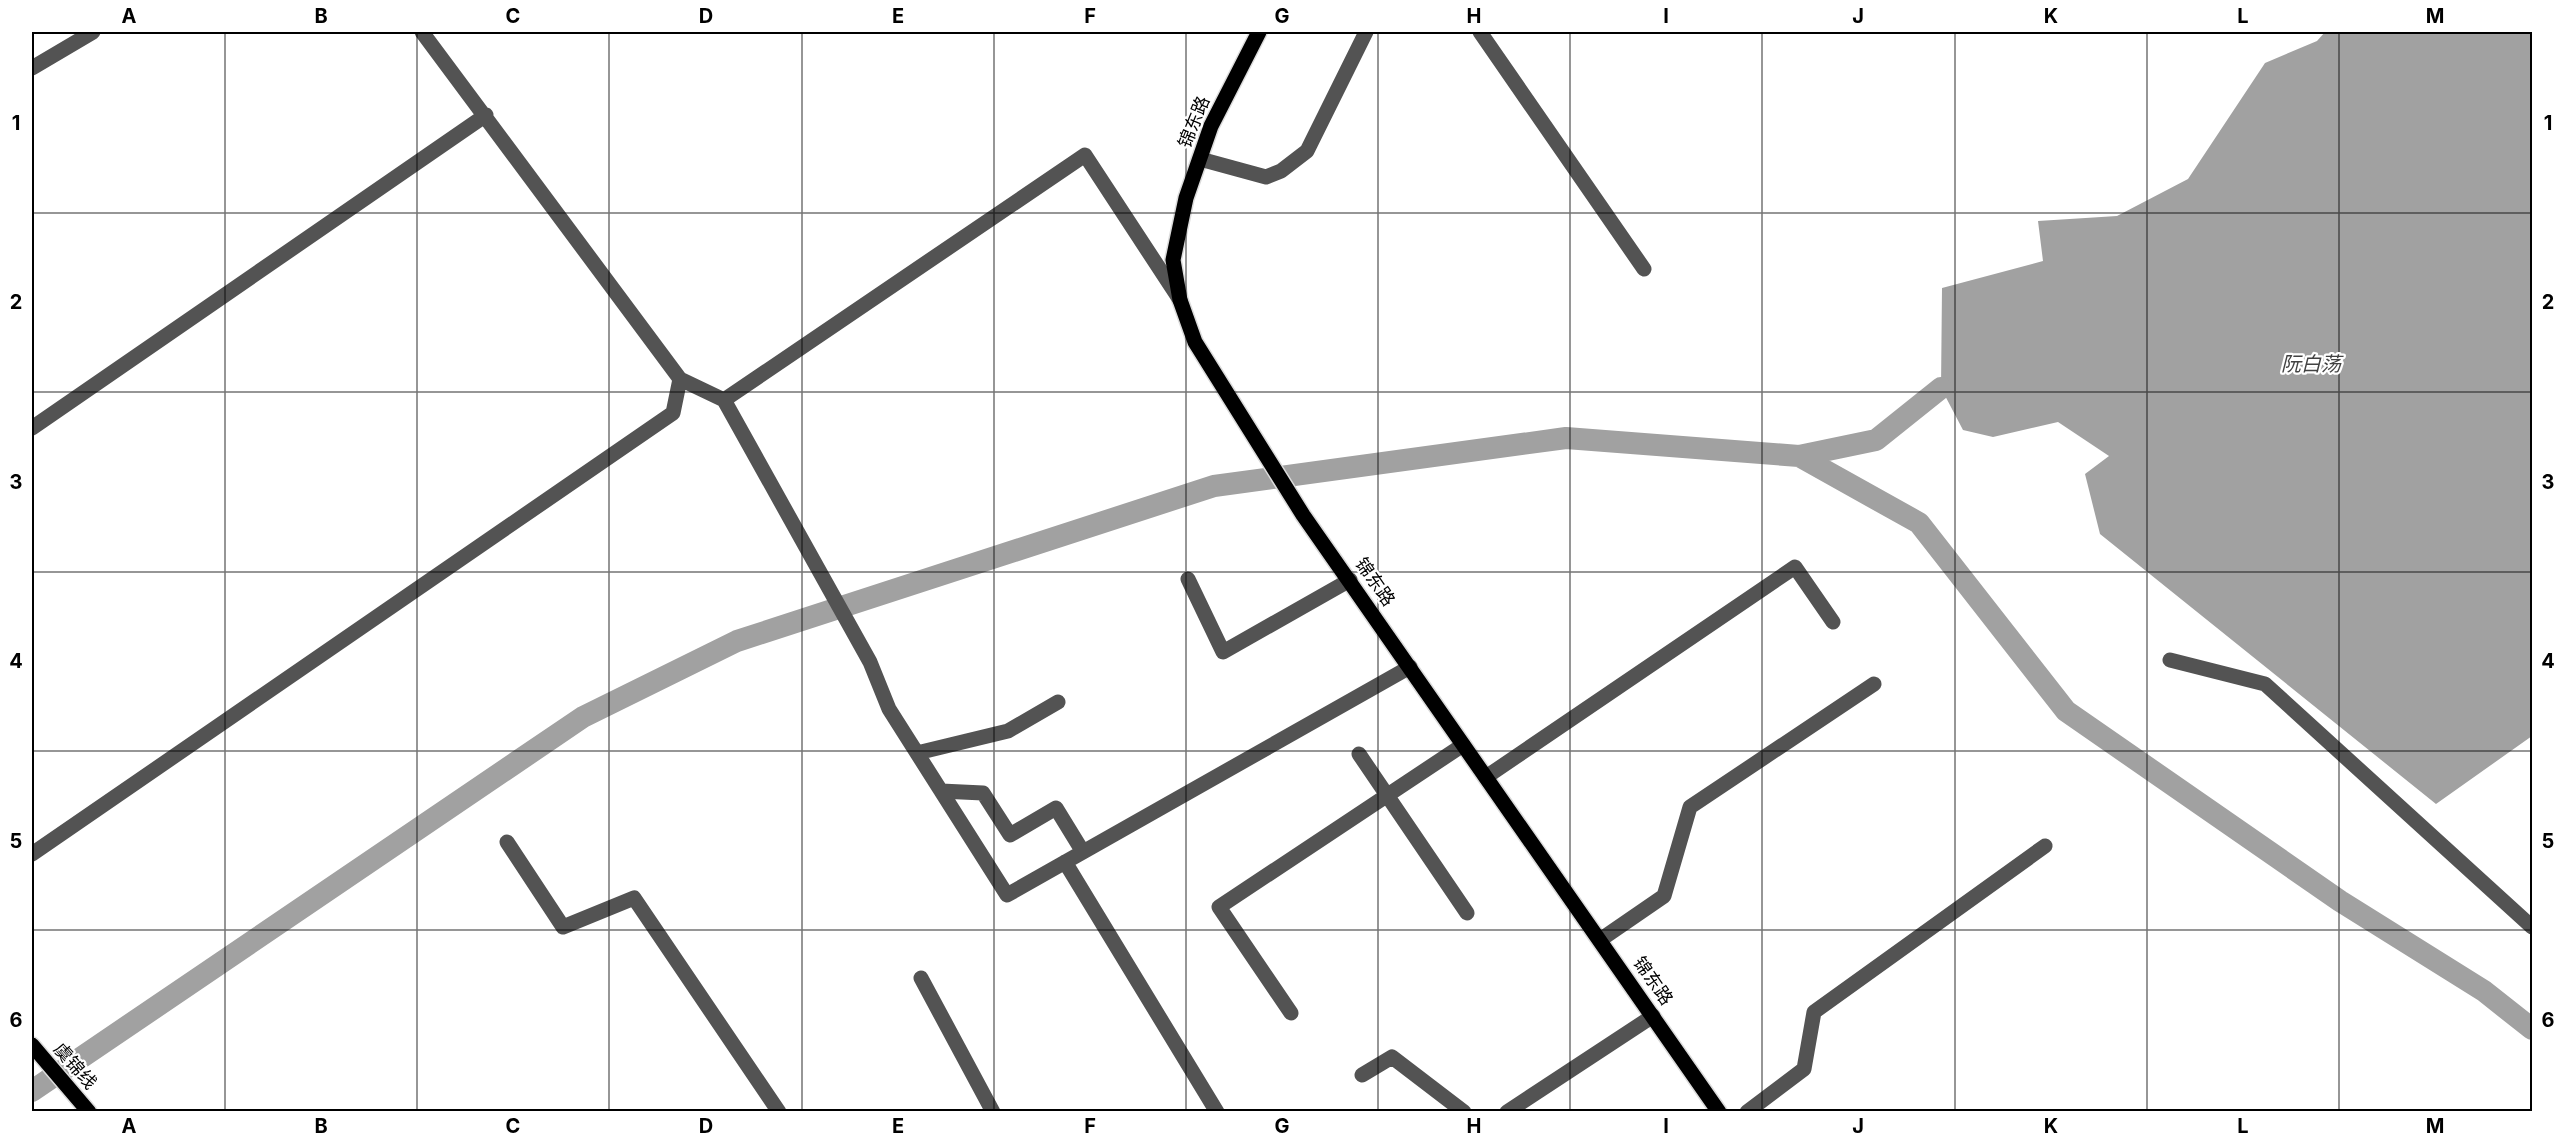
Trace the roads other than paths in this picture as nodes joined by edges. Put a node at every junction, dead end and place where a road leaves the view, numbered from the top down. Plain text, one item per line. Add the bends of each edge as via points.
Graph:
1 (93, 32) edge
2 (422, 32) edge
3 (1259, 32) edge
4 (1366, 32) edge
5 (1480, 32) edge
6 (32, 68) edge
7 (486, 115) junction
8 (1200, 159) junction
9 (1644, 269) dead end
10 (1180, 300) junction
11 (680, 379) junction
12 (724, 400) junction
13 (32, 429) edge
14 (1188, 579) dead end
15 (1350, 580) junction
16 (1833, 622) dead end
17 (2170, 660) dead end
18 (1410, 667) junction
19 (1874, 684) dead end
20 (1058, 702) dead end
21 (1462, 745) junction
22 (917, 753) junction
23 (1359, 754) dead end
24 (1486, 777) junction
25 (941, 791) junction
26 (1387, 795) junction
27 (507, 842) dead end
28 (2045, 846) dead end
29 (33, 851) edge
30 (1083, 852) junction
31 (1065, 862) junction
32 (1467, 913) dead end
33 (2532, 927) edge
34 (1600, 940) junction
35 (921, 978) dead end
36 (1291, 1013) dead end
37 (1653, 1016) junction
38 (32, 1046) edge
39 (1362, 1075) dead end
40 (89, 1112) edge
41 (779, 1112) edge
42 (993, 1112) edge
43 (1217, 1112) edge
44 (1464, 1112) edge
45 (1507, 1112) edge
46 (1719, 1112) edge
47 (1748, 1112) edge

1 - 6 street
2 - 7 street
3 - 8 main road, 锦东路 via 1211,126
4 - 8 street via 1308,151 1266,177
5 - 9 street
7 - 11 street
7 - 13 street
8 - 10 main road, 锦东路 via 1186,198 1173,260
10 - 12 street via 1085,155
10 - 15 main road, 锦东路 via 1195,342 1303,515
11 - 12 street
11 - 29 street via 673,413
12 - 22 street via 870,662 889,709
14 - 15 street via 1224,652
15 - 18 main road, 锦东路
16 - 24 street via 1795,567
17 - 33 street via 2265,684
18 - 21 main road, 锦东路
18 - 30 street
19 - 34 street via 1690,807 1664,896
20 - 22 street via 1008,731
21 - 24 main road, 锦东路
21 - 26 street
22 - 25 street
23 - 26 street
24 - 34 main road, 锦东路
25 - 30 street via 983,793 1010,835 1056,808
25 - 31 street via 1008,895
26 - 32 street
26 - 36 street via 1219,908
27 - 41 street via 563,927 634,898
28 - 47 street via 1815,1012 1804,1069
30 - 31 street
31 - 43 street
34 - 37 main road, 锦东路
35 - 42 street
37 - 45 street
37 - 46 main road, 锦东路
38 - 40 main road, 虞锦线
39 - 44 street via 1392,1057

